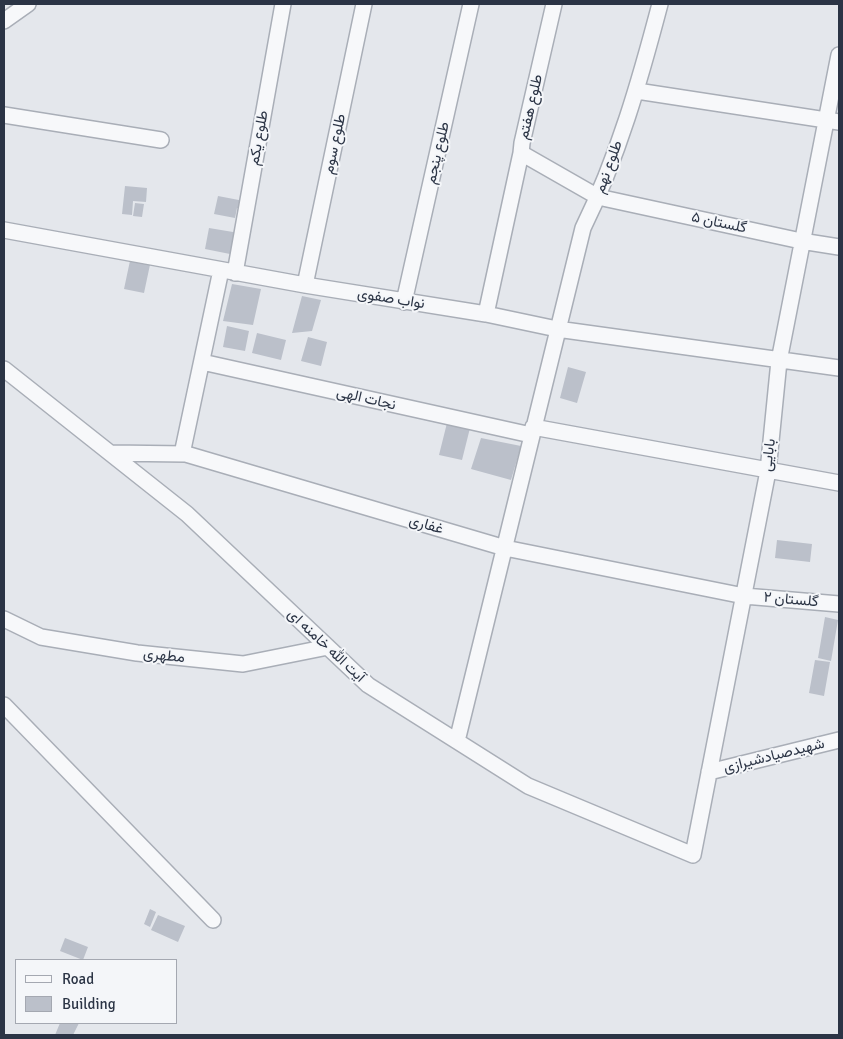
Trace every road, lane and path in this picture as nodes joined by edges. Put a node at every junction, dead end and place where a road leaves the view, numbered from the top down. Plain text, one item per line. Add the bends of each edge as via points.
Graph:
1 (28, 4) edge
2 (283, 4) edge
3 (364, 4) edge
4 (471, 4) edge
5 (554, 4) edge
6 (660, 4) edge
7 (4, 21) edge
8 (839, 55) edge
9 (637, 91) junction
10 (4, 115) edge
11 (834, 121) edge
12 (161, 140) dead end
13 (521, 153) junction
14 (598, 197) junction
15 (4, 230) edge
16 (801, 242) junction
17 (839, 247) edge
18 (228, 271) junction
19 (305, 285) junction
20 (404, 302) junction
21 (486, 314) junction
22 (557, 329) junction
23 (779, 361) junction
24 (202, 362) junction
25 (839, 368) edge
26 (4, 369) edge
27 (532, 431) junction
28 (110, 453) junction
29 (182, 454) junction
30 (768, 471) junction
31 (839, 483) edge
32 (505, 548) junction
33 (744, 596) junction
34 (839, 604) edge
35 (4, 619) edge
36 (328, 648) junction
37 (4, 705) edge
38 (839, 740) edge
39 (457, 741) junction
40 (709, 772) junction
41 (693, 855) joint
42 (214, 920) dead end

1 - 7 street
2 - 18 street, طلوع یکم
3 - 19 street, طلوع سوم
4 - 20 street, طلوع پنجم
5 - 13 street, طلوع هفتم
6 - 9 street, طلوع نهم
8 - 11 street, بابایی
9 - 11 street
9 - 14 street, طلوع نهم
10 - 12 street
11 - 16 street, بابایی
13 - 14 street, طلوع هفتم
13 - 21 street
14 - 16 street, گلستان ۵
14 - 22 street, طلوع نهم via 583,228
15 - 18 street, نواب صفوی
16 - 17 street, گلستان ۵
16 - 23 street, بابایی
18 - 19 street, نواب صفوی
18 - 24 street, طلوع یکم
19 - 20 street, نواب صفوی
20 - 21 street, نواب صفوی
21 - 22 street, نواب صفوی
22 - 23 street, نواب صفوی
22 - 27 street, طلوع نهم
23 - 25 street, نواب صفوی
23 - 30 street, بابایی
24 - 27 street, نجات الهی
24 - 29 street, طلوع یکم
26 - 28 street, آیت الله خامنه ای
27 - 30 street, نجات الهی
27 - 32 street, طلوع نهم
28 - 29 street, غفاری
28 - 36 street, آیت الله خامنه ای via 187,514
29 - 32 street, غفاری
30 - 31 street, نجات الهی
30 - 33 street, بابایی
32 - 33 street, غفاری
32 - 39 street, طلوع نهم
33 - 34 street, گلستان ۲
33 - 40 street, بابایی
35 - 36 street, مطهری via 41,637 137,653 243,664
36 - 39 street, آیت الله خامنه ای via 368,685
37 - 42 street
38 - 40 street, شهیدصیادشیرازی
39 - 41 street, آیت الله خامنه ای via 528,786
40 - 41 street, بابایی

